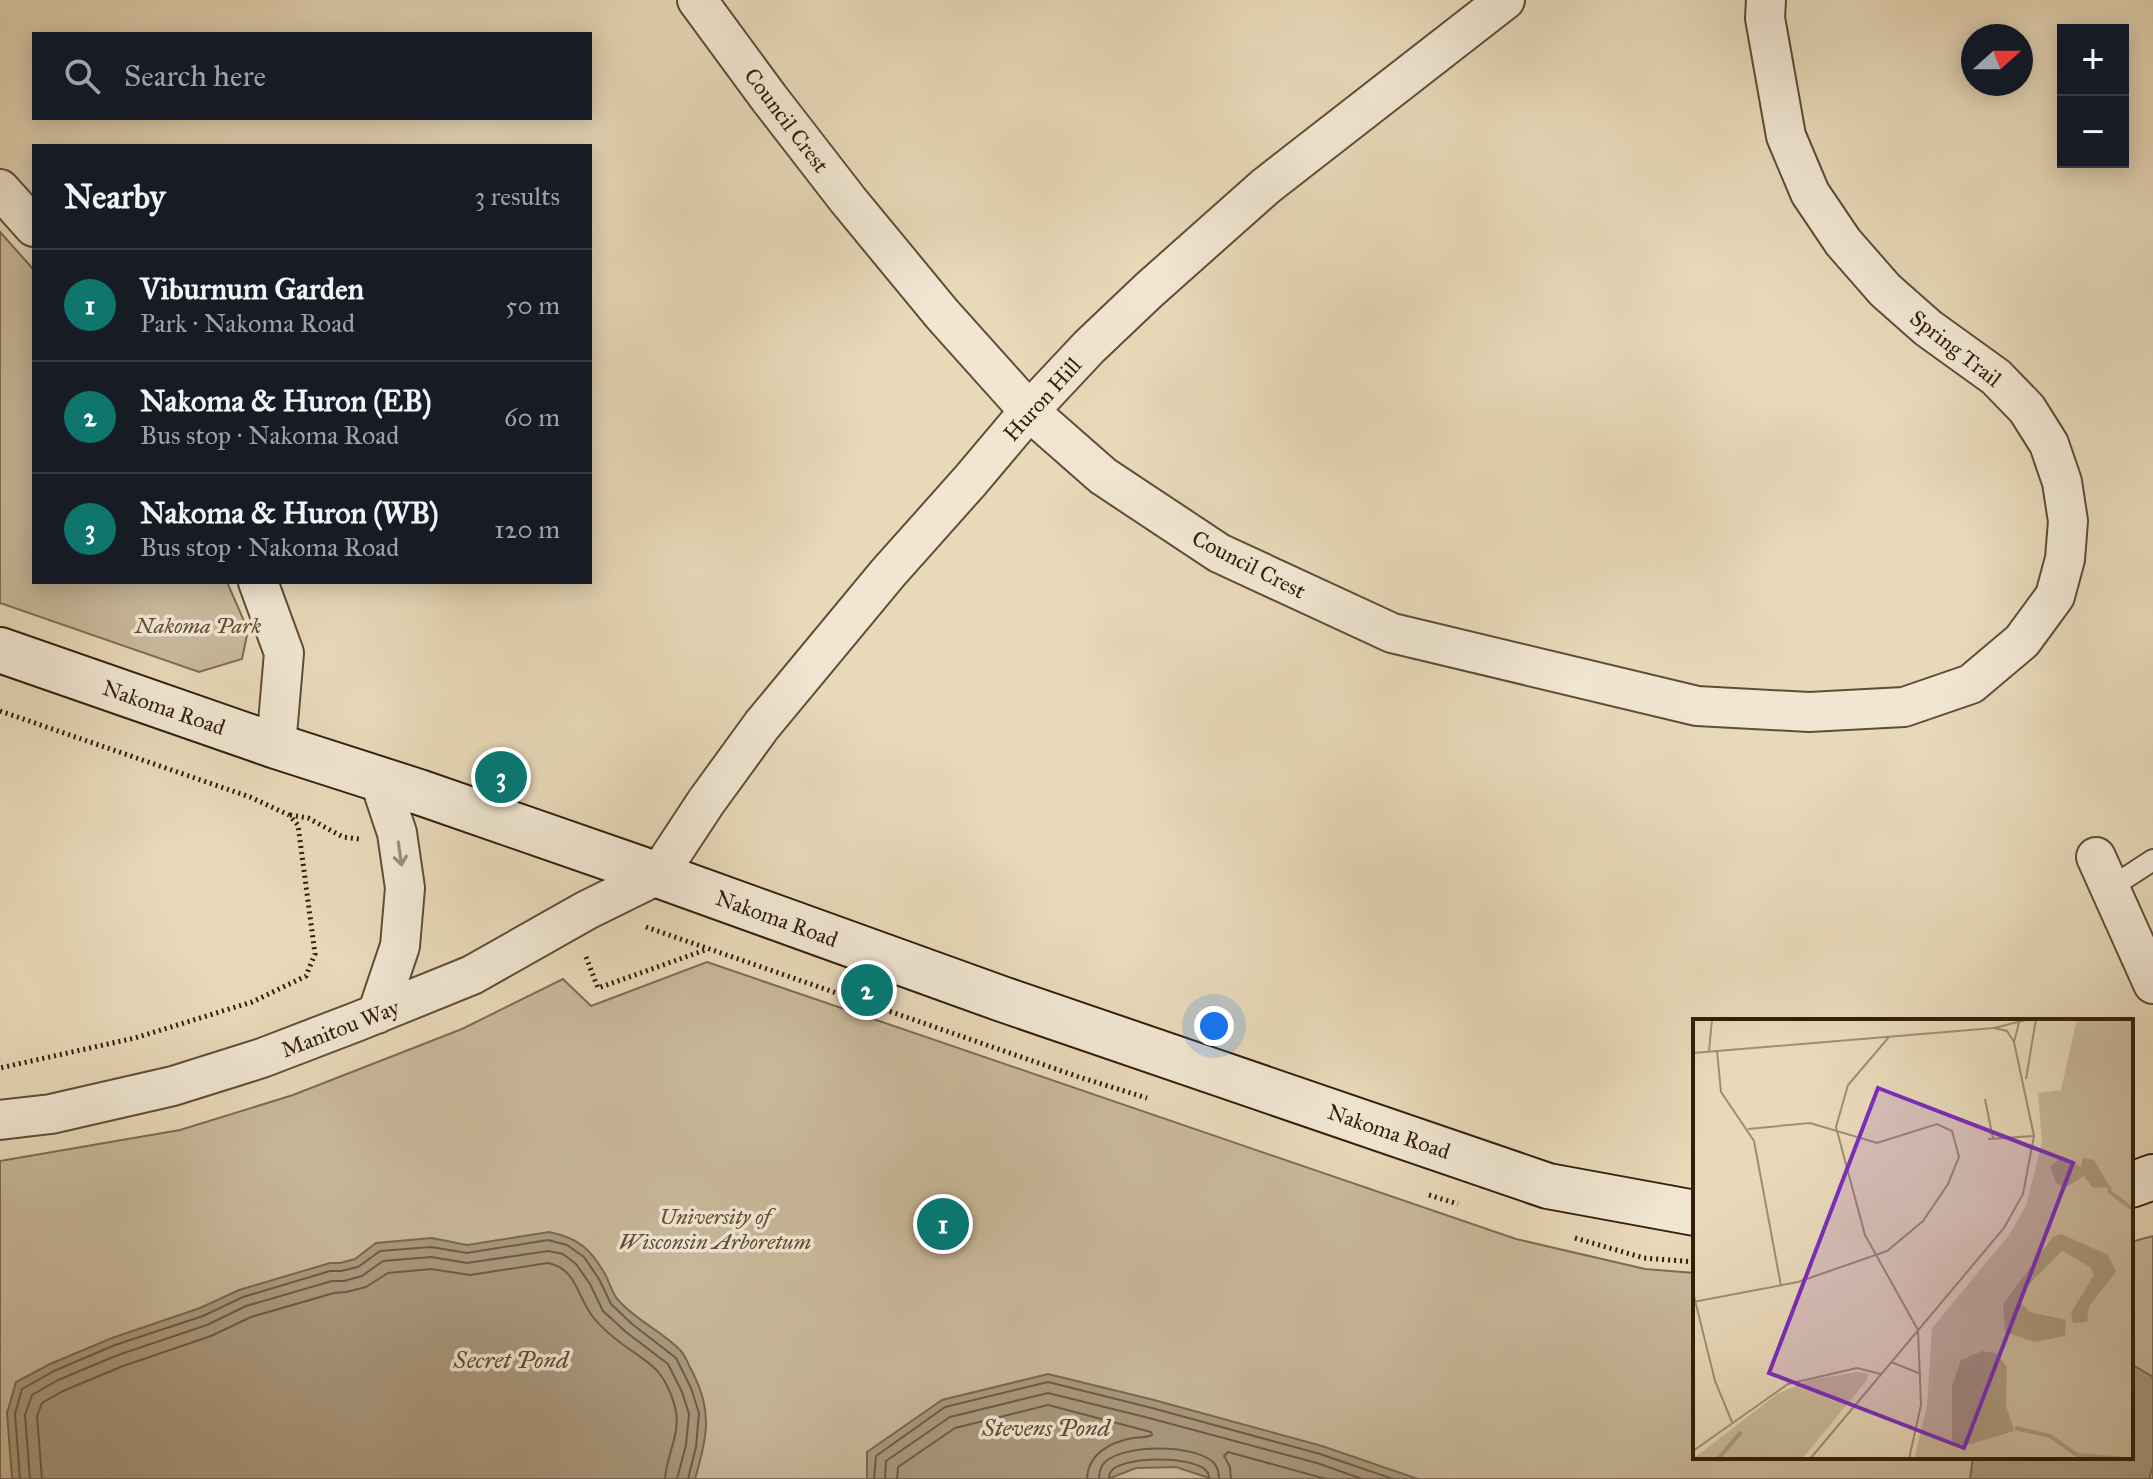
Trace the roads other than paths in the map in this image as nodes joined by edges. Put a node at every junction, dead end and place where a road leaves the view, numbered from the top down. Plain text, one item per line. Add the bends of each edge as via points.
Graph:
1 (697, 0) edge
2 (1505, 0) edge
3 (1766, 0) edge
4 (0, 189) edge
5 (32, 225) edge
6 (1029, 411) junction
7 (259, 584) edge
8 (0, 650) edge
9 (1971, 684) joint
10 (276, 746) junction
11 (379, 779) junction
12 (2153, 860) edge
13 (2103, 872) joint
14 (658, 875) junction
15 (2153, 984) edge
16 (377, 1014) junction
17 (0, 1120) edge
18 (2153, 1177) edge
19 (2133, 1184) edge
20 (1693, 1213) edge

1 - 6 street, Council Crest via 848,200
2 - 6 street, Huron Hill via 1266,186 1149,290
3 - 9 street, Spring Trail via 1786,136 1810,193 1885,290 1996,377 2027,409 2049,444 2062,482 2068,521 2055,596 2022,641
4 - 5 street
6 - 9 street, Council Crest via 1103,476 1219,553 1392,633 1697,706 1809,712 1904,707
6 - 14 street, Huron Hill via 762,725
7 - 10 street via 284,653
8 - 10 main road, Nakoma Road
10 - 11 main road, Nakoma Road
11 - 14 main road, Nakoma Road
11 -> 16 street via 397,833 405,888 400,946
12 - 13 lane
13 - 15 street
14 - 16 street, Manitou Way via 472,975
14 - 20 main road, Nakoma Road via 1548,1186
16 - 17 street, Manitou Way via 173,1086
18 - 19 main road

